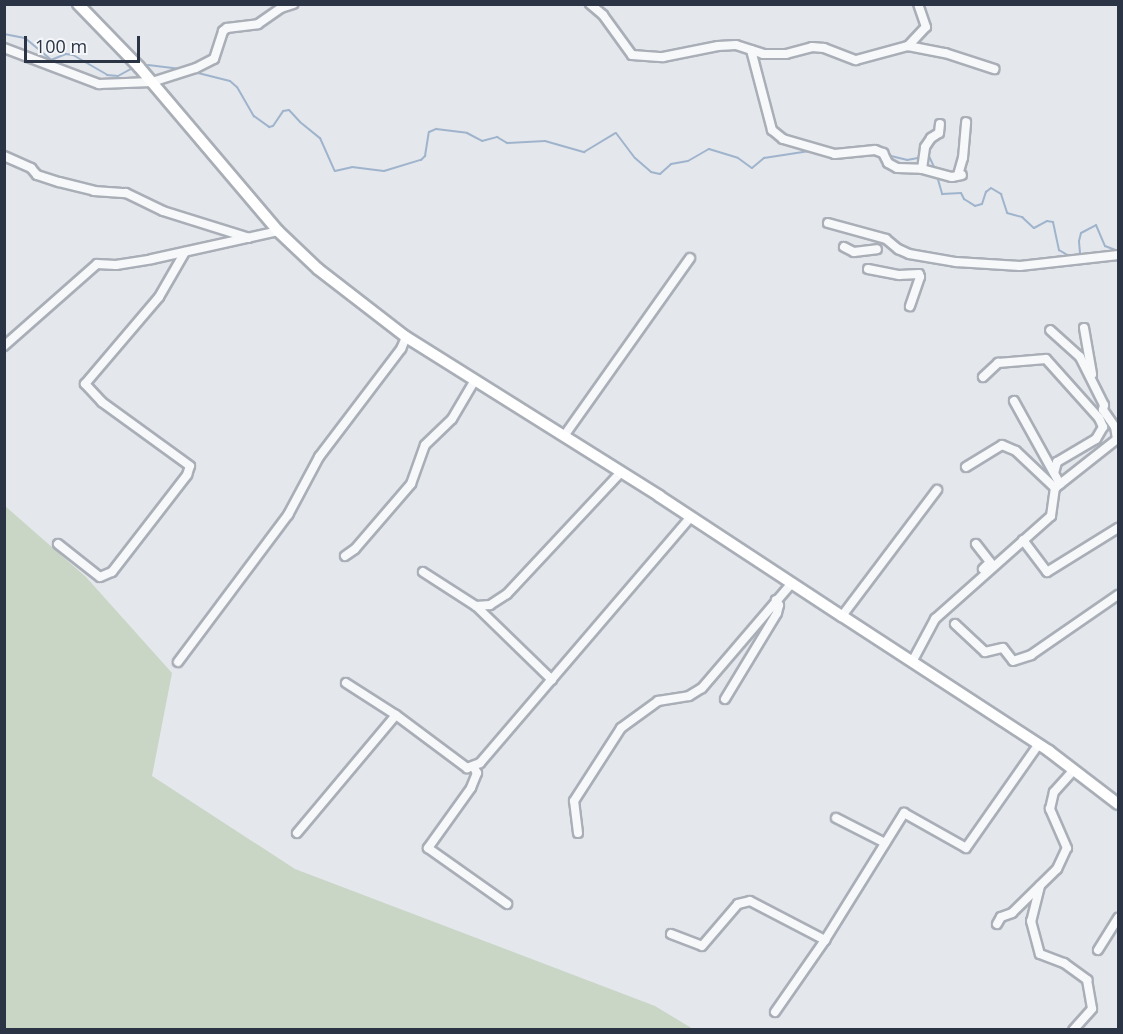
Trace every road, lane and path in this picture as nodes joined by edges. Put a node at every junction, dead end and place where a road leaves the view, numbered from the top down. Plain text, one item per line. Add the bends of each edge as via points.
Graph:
1 (78, 4) edge
2 (293, 4) edge
3 (590, 4) edge
4 (918, 4) edge
5 (281, 6) edge
6 (908, 46) junction
7 (4, 48) edge
8 (751, 50) junction
9 (994, 69) dead end
10 (152, 82) junction
11 (966, 122) dead end
12 (940, 124) dead end
13 (4, 156) edge
14 (922, 169) junction
15 (828, 223) dead end
16 (278, 231) junction
17 (250, 238) junction
18 (844, 247) dead end
19 (877, 249) dead end
20 (185, 252) junction
21 (1119, 255) edge
22 (690, 258) dead end
23 (868, 269) dead end
24 (910, 306) dead end
25 (1084, 328) dead end
26 (1050, 330) dead end
27 (406, 337) junction
28 (4, 346) edge
29 (983, 376) dead end
30 (475, 380) junction
31 (1093, 384) junction
32 (1014, 400) dead end
33 (564, 436) junction
34 (966, 466) dead end
35 (621, 472) junction
36 (1054, 473) junction
37 (1057, 486) junction
38 (937, 490) dead end
39 (691, 517) junction
40 (1119, 528) edge
41 (1023, 540) junction
42 (58, 544) dead end
43 (976, 544) dead end
44 (345, 556) dead end
45 (423, 572) dead end
46 (792, 583) junction
47 (1119, 595) edge
48 (776, 600) junction
49 (476, 606) junction
50 (943, 612) junction
51 (842, 616) junction
52 (955, 624) dead end
53 (178, 662) dead end
54 (912, 662) junction
55 (552, 680) junction
56 (346, 683) dead end
57 (725, 699) dead end
58 (396, 715) junction
59 (1038, 745) junction
60 (473, 766) junction
61 (1074, 770) junction
62 (1119, 804) edge
63 (836, 818) dead end
64 (297, 833) dead end
65 (578, 833) dead end
66 (885, 843) junction
67 (1040, 884) junction
68 (507, 904) dead end
69 (1119, 918) edge
70 (997, 924) dead end
71 (671, 934) dead end
72 (825, 940) junction
73 (1098, 950) dead end
74 (775, 1012) dead end
75 (1073, 1029) edge

1 - 10 main road
2 - 5 street
3 - 8 street via 603,15 632,55 663,57 736,45
4 - 6 street via 926,27
5 - 10 street via 258,24 223,31 214,59
6 - 8 street via 856,60 824,48 786,54
6 - 9 street
7 - 10 street via 99,84
8 - 14 street via 772,130 783,139 834,154 875,150 883,153 892,166
10 - 16 main road
11 - 14 street via 960,175 952,177
12 - 14 street via 939,134 925,147
13 - 17 street via 48,178 94,191 126,193 163,211
15 - 21 street via 886,239 909,254 956,262 1020,266
16 - 17 street
16 - 27 main road via 318,269
17 - 20 street
18 - 19 street via 854,252
20 - 28 street via 97,264
20 - 42 street via 159,297 85,384 102,402 190,466 187,475 112,572 100,577
22 - 33 street
23 - 24 street via 919,274
25 - 31 street
26 - 31 street via 1080,357
27 - 30 main road
27 - 53 street via 320,457 288,515
29 - 36 street via 998,363 1046,359 1099,417 1103,427 1096,439 1057,462
30 - 33 main road
30 - 44 street via 452,419 425,445 411,484 356,549
31 - 37 street via 1117,439
32 - 36 street
33 - 35 main road
34 - 37 street via 1002,445 1016,451
35 - 39 main road
35 - 49 street via 507,594 490,605
36 - 37 street
37 - 41 street via 1051,516
38 - 51 street
39 - 46 main road
39 - 55 street
40 - 41 street via 1047,572
41 - 50 street
43 - 50 street via 989,564 942,605
45 - 49 street
46 - 48 street
46 - 51 main road
47 - 52 street via 1030,655 1013,661 1003,648 985,652
48 - 57 street via 777,613
48 - 65 street via 702,688 689,696 658,701 621,728 574,801
49 - 55 street
50 - 54 street
51 - 54 main road
54 - 59 main road
55 - 60 street via 480,763
56 - 58 street
58 - 60 street via 467,768
58 - 64 street
59 - 61 main road
59 - 66 street via 966,848 904,813
60 - 68 street via 477,773 471,788 428,848
61 - 62 main road
61 - 67 street via 1054,792 1050,809 1067,848 1057,869
63 - 66 street
66 - 72 street
67 - 70 street via 1012,913 1000,917
67 - 75 street via 1031,921 1040,954 1064,963 1086,980 1092,1010
69 - 73 street
71 - 72 street via 702,946 738,904 750,901
72 - 74 street

